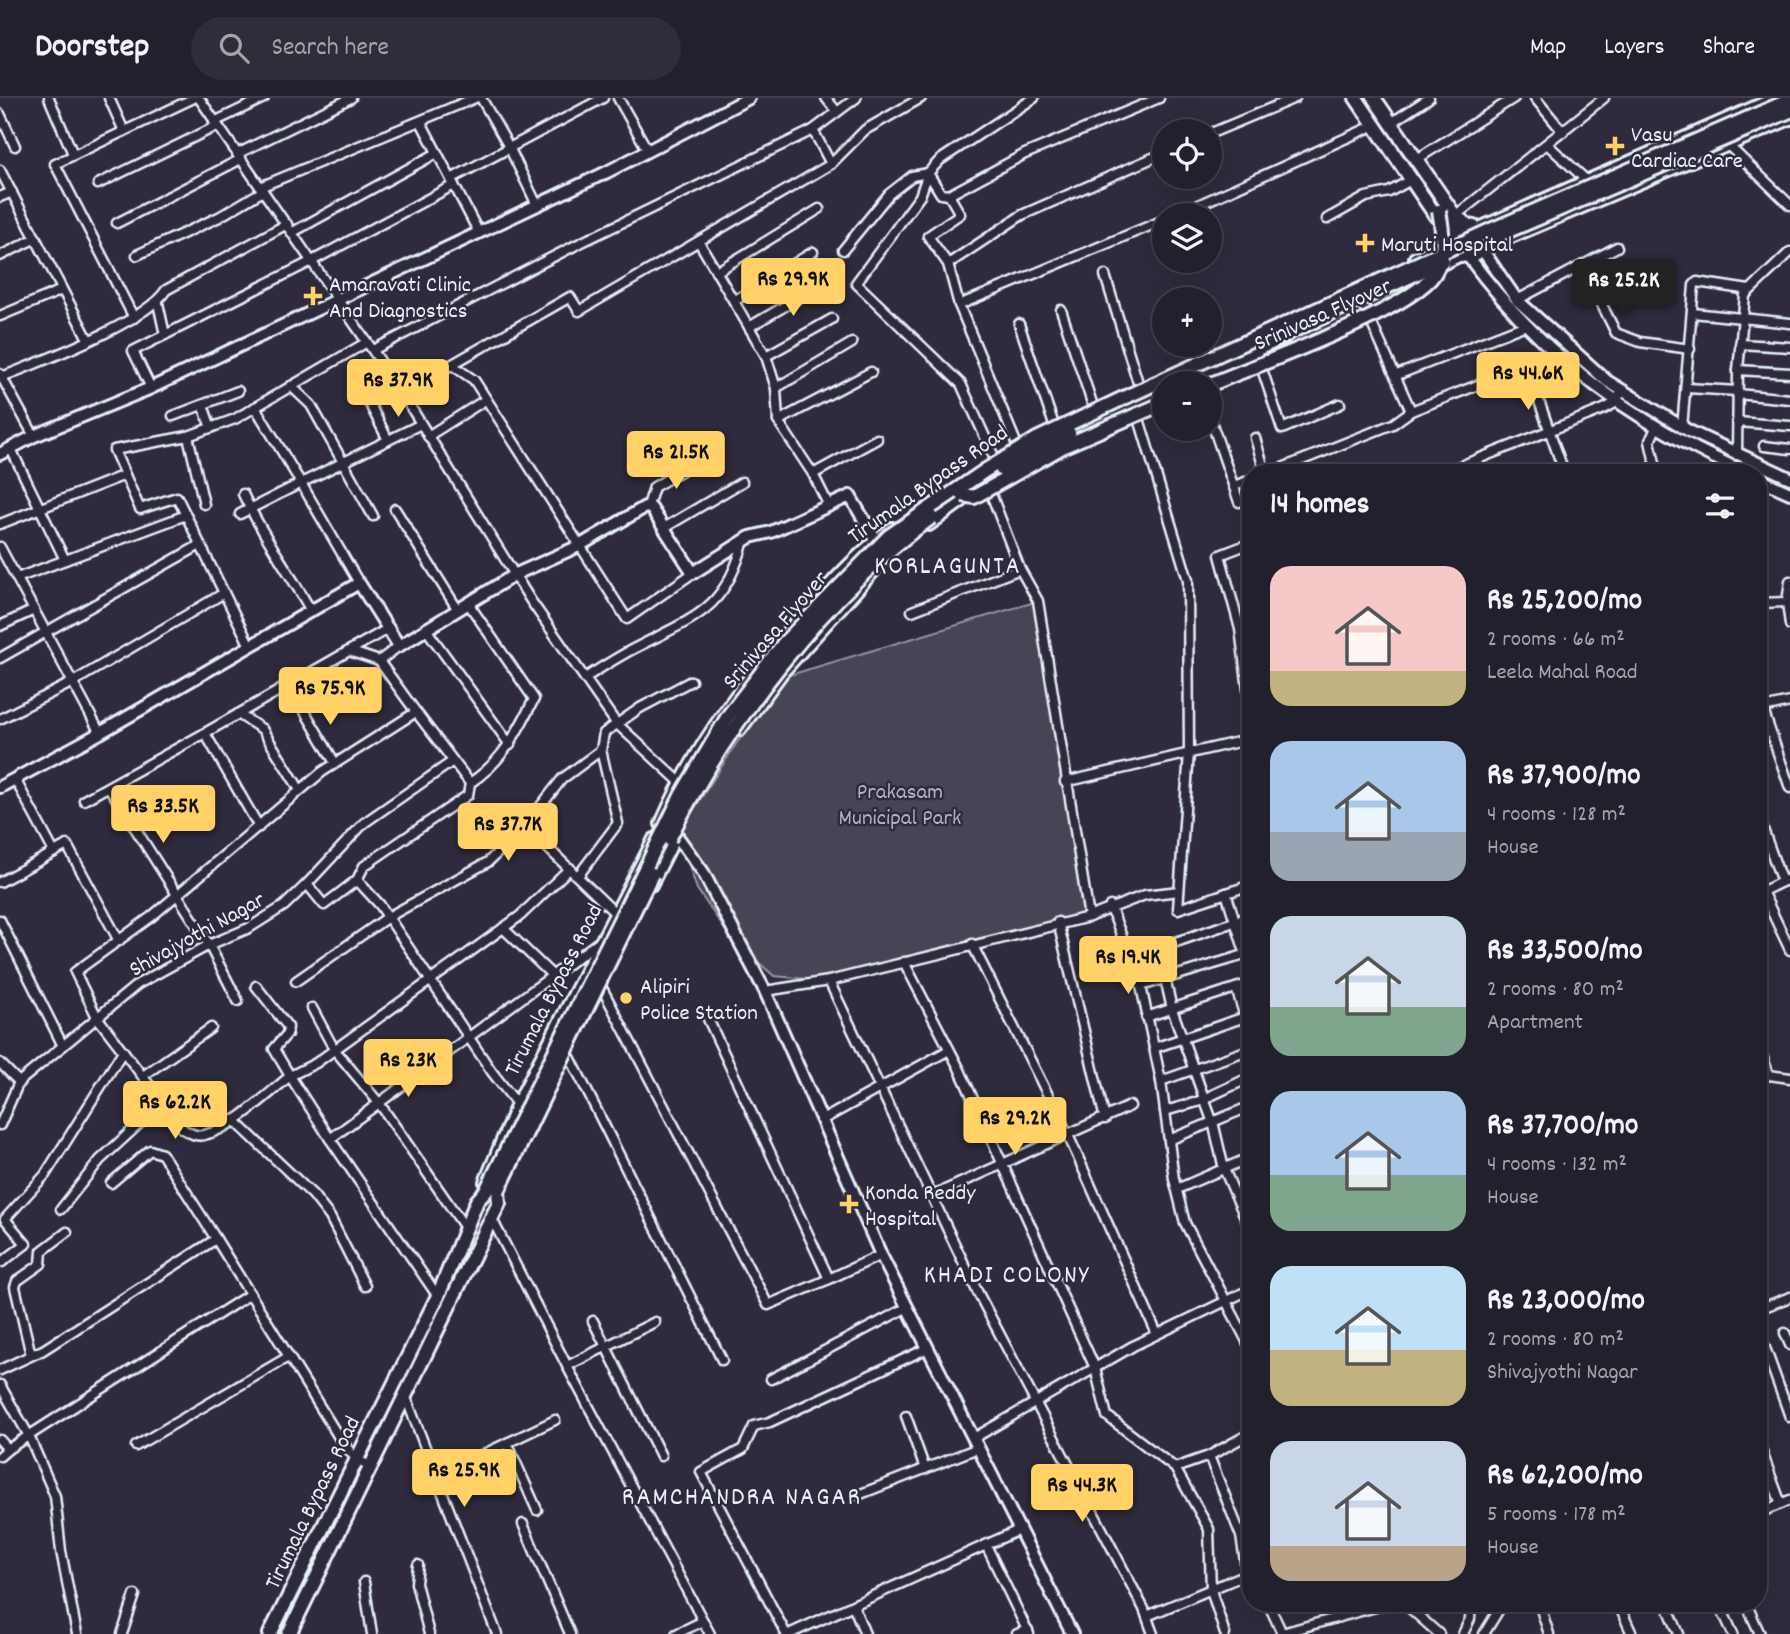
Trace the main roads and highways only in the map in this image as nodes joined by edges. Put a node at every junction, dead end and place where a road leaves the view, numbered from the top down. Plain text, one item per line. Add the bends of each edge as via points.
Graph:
1 (1356, 98) edge
2 (1364, 98) edge
3 (1374, 98) edge
4 (1790, 100) edge
5 (1790, 111) edge
6 (1464, 232) junction
7 (1199, 371) edge
8 (1222, 379) edge
9 (1152, 396) edge
10 (1152, 408) edge
11 (964, 495) junction
12 (490, 1196) junction
13 (270, 1634) edge
14 (289, 1634) edge

1 - 6 main road via 1436,216
2 - 8 main road, Srinivasa Flyover, bridge via 1439,211 1444,234 1435,273 1398,304
3 - 6 main road
4 - 12 main road, Srinivasa Flyover, bridge via 1504,223 1049,434 986,470 889,536 784,643 728,716 682,794
5 - 7 main road, Srinivasa Flyover, bridge via 1496,236
6 - 6 main road via 1464,256 1482,247 1482,237
9 - 11 main road, Srinivasa Flyover, bridge via 1046,445
10 - 11 main road, Srinivasa Flyover, bridge via 1064,446 974,498
11 - 12 main road, Srinivasa Flyover, bridge via 869,569 768,681 727,741 671,836
12 - 13 main road, Tirumala Bypass Road via 466,1228 438,1296
12 - 14 main road, Tirumala Bypass Road via 491,1217

